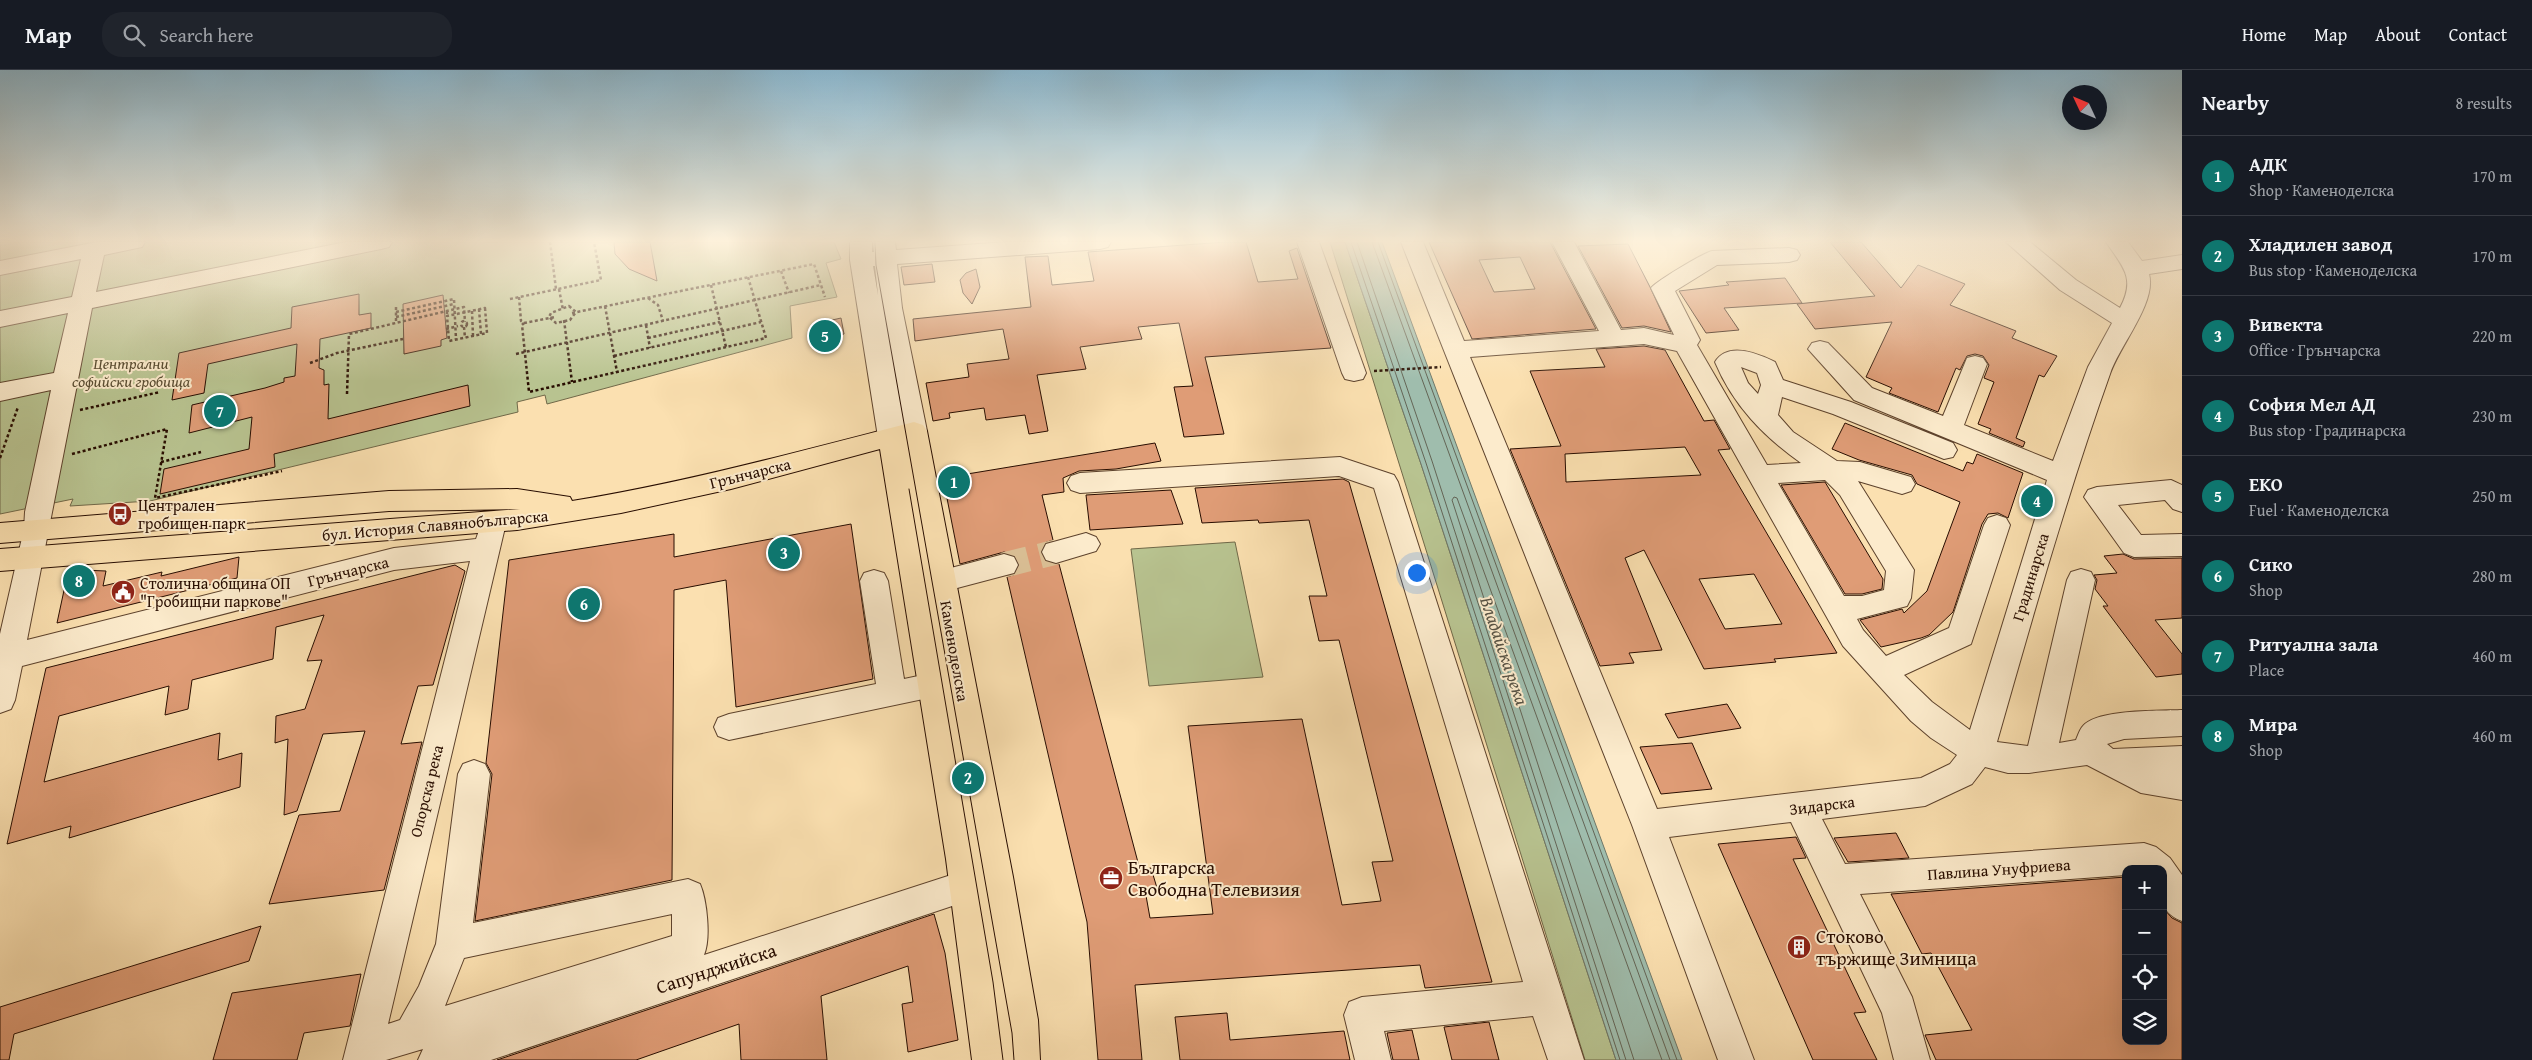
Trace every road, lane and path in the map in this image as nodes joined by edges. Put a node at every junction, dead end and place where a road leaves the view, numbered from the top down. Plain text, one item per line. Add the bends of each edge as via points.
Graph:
1 (85, 288) edge
2 (151, 288) edge
3 (561, 288) edge
4 (695, 288) edge
5 (712, 288) edge
6 (751, 288) edge
7 (787, 288) edge
8 (808, 288) edge
9 (822, 288) edge
10 (878, 288) edge
11 (1324, 288) edge
12 (1427, 288) edge
13 (1588, 288) edge
14 (1662, 288) edge
15 (2070, 288) edge
16 (2139, 288) edge
17 (557, 289) junction
18 (789, 293) junction
19 (519, 297) junction
20 (825, 297) dead end
21 (647, 298) junction
22 (510, 299) dead end
23 (755, 300) junction
24 (82, 302) junction
25 (454, 304) junction
26 (426, 305) junction
27 (605, 306) junction
28 (396, 307) dead end
29 (562, 308) junction
30 (455, 309) junction
31 (479, 309) junction
32 (717, 309) junction
33 (426, 310) junction
34 (447, 311) junction
35 (472, 311) junction
36 (396, 312) junction
37 (464, 312) junction
38 (576, 312) junction
39 (572, 313) dead end
40 (455, 314) junction
41 (427, 316) junction
42 (447, 316) junction
43 (396, 317) junction
44 (554, 317) dead end
45 (549, 318) junction
46 (0, 319) edge
47 (486, 319) junction
48 (480, 320) junction
49 (2124, 320) junction
50 (663, 321) junction
51 (468, 322) junction
52 (564, 322) junction
53 (720, 322) junction
54 (761, 322) junction
55 (396, 323) junction
56 (524, 323) junction
57 (646, 325) junction
58 (456, 326) junction
59 (462, 326) junction
60 (447, 329) junction
61 (683, 330) junction
62 (722, 331) junction
63 (610, 333) junction
64 (481, 334) junction
65 (473, 336) junction
66 (465, 338) junction
67 (648, 338) junction
68 (1614, 338) junction
69 (403, 339) dead end
70 (456, 340) junction
71 (685, 340) junction
72 (567, 343) junction
73 (1685, 345) junction
74 (726, 347) junction
75 (650, 348) junction
76 (1820, 349) dead end
77 (348, 351) junction
78 (524, 352) junction
79 (516, 354) dead end
80 (614, 356) junction
81 (1449, 358) junction
82 (310, 363) dead end
83 (1975, 364) dead end
84 (1380, 370) dead end
85 (617, 372) junction
86 (1354, 373) dead end
87 (65, 379) junction
88 (572, 382) junction
89 (1774, 385) junction
90 (24, 387) junction
91 (0, 392) edge
92 (160, 392) dead end
93 (347, 394) dead end
94 (58, 415) junction
95 (1765, 416) junction
96 (903, 434) junction
97 (1947, 439) junction
98 (201, 452) dead end
99 (56, 454) junction
100 (0, 458) edge
101 (161, 462) junction
102 (1831, 470) junction
103 (282, 471) dead end
104 (1760, 475) junction
105 (2061, 475) junction
106 (1080, 483) dead end
107 (1902, 484) dead end
108 (2182, 502) edge
109 (584, 508) junction
110 (1997, 525) dead end
111 (37, 529) junction
112 (0, 533) edge
113 (489, 536) junction
114 (1086, 544) dead end
115 (2182, 545) edge
116 (1056, 552) tunnel mouth
117 (31, 557) junction
118 (0, 560) edge
119 (1004, 565) tunnel mouth
120 (2082, 580) dead end
121 (874, 581) dead end
122 (942, 581) junction
123 (1836, 608) junction
124 (9, 657) junction
125 (1882, 671) junction
126 (947, 682) junction
127 (892, 694) junction
128 (0, 700) edge
129 (2182, 723) edge
130 (729, 727) dead end
131 (1979, 750) junction
132 (2103, 757) junction
133 (2040, 759) junction
134 (2182, 760) edge
135 (474, 774) dead end
136 (2182, 786) edge
137 (1800, 807) junction
138 (1648, 825) junction
139 (2153, 865) edge
140 (1836, 880) junction
141 (981, 881) junction
142 (2167, 881) edge
143 (2182, 904) edge
144 (453, 944) junction
145 (1545, 997) junction
146 (412, 1034) junction
147 (363, 1054) edge
148 (436, 1060) edge
149 (990, 1060) edge
150 (1022, 1060) edge
151 (1373, 1060) edge
152 (1566, 1060) edge
153 (1736, 1060) edge
154 (1912, 1060) edge

1 - 24 street
2 - 24 street
3 - 17 path
4 - 21 path
5 - 32 path
6 - 23 path
7 - 18 path
8 - 18 path
9 - 20 path
10 - 96 street, Каменоделска
11 - 86 street
12 - 81 street
13 - 68 street
14 - 73 street via 1688,340
15 - 49 street
16 - 49 street, Градинарска
17 - 19 path
17 - 29 path
18 - 23 path
19 - 22 path
19 - 56 path via 521,321
21 - 27 path
21 - 50 path via 658,305
23 - 32 path
23 - 54 path
24 - 46 street
24 - 87 street
25 - 26 path via 454,299
25 - 30 path
25 - 33 path
26 - 33 path
26 - 36 path
27 - 38 path
27 - 63 path
28 - 36 path
29 - 38 path via 569,306
29 - 45 path via 551,313
30 - 34 path
30 - 37 path via 464,307
30 - 40 path
31 - 35 path
31 - 47 path via 485,308
31 - 48 path
32 - 50 path
32 - 53 path
33 - 41 path
33 - 43 path
34 - 41 path
34 - 42 path
35 - 37 path
35 - 51 path
36 - 43 path
37 - 40 path
37 - 51 path
38 - 39 path
38 - 52 path
40 - 42 path
40 - 58 path
41 - 55 path
42 - 60 path
43 - 55 path
44 - 45 path
45 - 52 path via 557,323
45 - 56 path
47 - 48 path
47 - 64 path via 487,333
48 - 51 path
48 - 64 path
49 - 105 street, Градинарска via 2100,367
50 - 57 path
51 - 59 path
51 - 65 path
52 - 72 path
53 - 61 path
53 - 62 path
54 - 62 path
54 - 74 path via 766,338
55 - 77 path via 349,334
56 - 78 path
57 - 63 path
57 - 67 path
58 - 59 path
58 - 60 path
58 - 70 path
59 - 66 path
60 - 70 path via 449,341
61 - 67 path
61 - 71 path
62 - 71 path
62 - 74 path
63 - 72 path
63 - 80 path
64 - 65 path
65 - 66 path
66 - 70 path
67 - 75 path
68 - 73 street via 1644,336
68 - 81 street
69 - 77 path
71 - 75 path
72 - 78 path
72 - 88 path
73 - 104 street
74 - 85 path
75 - 80 path
76 - 97 street via 1863,394
77 - 82 path
77 - 93 path
78 - 79 path
78 - 88 path via 529,392
80 - 85 path
81 - 84 path
81 - 138 street
83 - 97 street
85 - 88 path
87 - 90 street
87 - 94 street
89 - 95 street
89 - 95 street via 1767,368 1746,358 1736,357 1727,362 1738,387
89 - 97 street
90 - 91 street
90 - 100 path
92 - 94 path
94 - 99 street
95 - 102 street via 1784,438
96 - 109 main road, Грънчарска via 731,479
96 - 122 main road, Каменоделска
96 - 126 main road, Каменоделска
97 - 105 street
98 - 101 path
99 - 101 path via 166,429
99 - 111 street via 44,483
101 - 103 path via 155,498
102 - 104 street
102 - 107 street via 1860,472
102 - 123 street via 1849,488 1900,570 1897,598 1862,607
104 - 123 street
105 - 131 street, Градинарска
106 - 145 street via 1340,466 1385,482
108 - 115 street via 2171,490 2097,497 2134,546
109 - 111 main road, бул. История Славянобългарска via 517,500 399,501
109 - 113 main road, бул. История Славянобългарска
110 - 125 street via 1961,636
111 - 112 main road, бул. История Славянобългарска
111 - 117 street
113 - 117 main road, бул. История Славянобългарска
113 - 124 street, Грънчарска
113 - 147 street, Опорска река
114 - 116 street
117 - 118 main road, бул. История Славянобългарска
117 - 124 street
119 - 122 street
120 - 133 street
121 - 127 street
122 - 126 main road, Каменоделска
123 - 125 street via 1853,638
124 - 128 street
125 - 131 street via 1939,728
126 - 127 street
126 - 141 main road, Каменоделска
127 - 130 street
129 - 132 street via 2108,728 2095,733 2091,739
131 - 133 street via 2007,759
131 - 137 street, Зидарска via 1961,774 1925,792
132 - 133 street
132 - 134 street
132 - 136 street via 2141,779
135 - 144 street
137 - 138 street, Зидарска
137 - 140 street
138 - 153 street
139 - 140 street, Павлина Унуфриева via 2144,858
140 - 154 street via 1899,1010
141 - 148 street, Сапунджийска
141 - 149 main road, Каменоделска
141 - 150 main road, Каменоделска via 1020,1020
142 - 143 street
144 - 146 street
144 - 146 street via 688,895 690,947
145 - 151 street via 1362,1015
145 - 152 street
146 - 147 street

